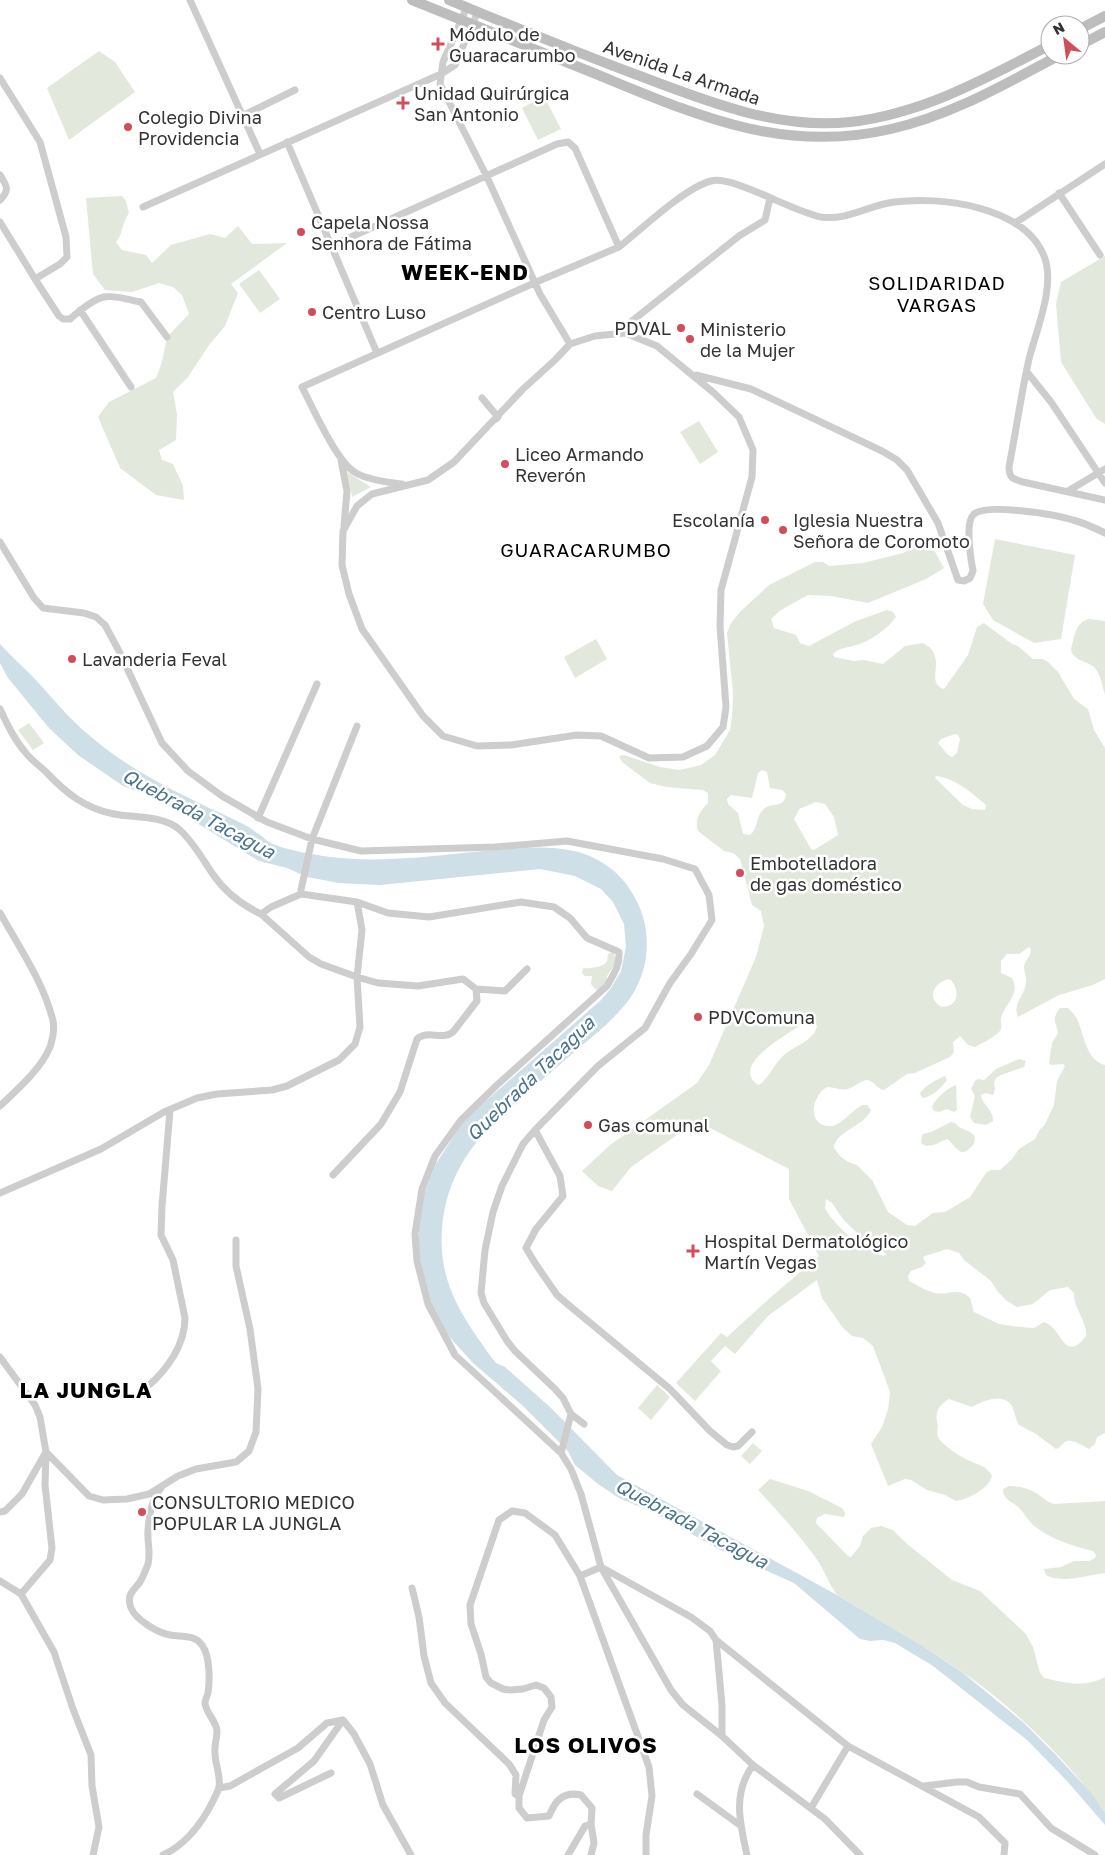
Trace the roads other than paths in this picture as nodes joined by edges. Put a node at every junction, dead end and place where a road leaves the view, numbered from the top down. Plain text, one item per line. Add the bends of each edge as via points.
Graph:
1 (190, 0) edge
2 (412, 0) edge
3 (449, 0) edge
4 (467, 7) junction
5 (478, 12) junction
6 (1105, 16) edge
7 (462, 21) junction
8 (1090, 24) edge
9 (472, 25) junction
10 (1105, 32) edge
11 (1090, 40) edge
12 (1040, 50) edge
13 (1041, 65) edge
14 (441, 74) junction
15 (0, 78) edge
16 (294, 90) dead end
17 (244, 115) junction
18 (287, 142) junction
19 (260, 154) junction
20 (1105, 164) edge
21 (0, 175) edge
22 (487, 176) junction
23 (1059, 193) junction
24 (770, 198) junction
25 (0, 200) edge
26 (143, 207) dead end
27 (0, 222) edge
28 (1015, 223) junction
29 (331, 246) junction
30 (619, 247) junction
31 (1100, 255) dead end
32 (35, 279) junction
33 (534, 283) junction
34 (80, 310) junction
35 (625, 333) junction
36 (167, 337) dead end
37 (570, 344) junction
38 (377, 353) junction
39 (1027, 372) junction
40 (693, 374) junction
41 (131, 386) dead end
42 (482, 398) dead end
43 (498, 417) junction
44 (341, 459) junction
45 (1105, 469) edge
46 (1098, 474) junction
47 (1105, 483) edge
48 (404, 484) junction
49 (1068, 491) junction
50 (1105, 500) edge
51 (343, 531) junction
52 (1105, 533) edge
53 (0, 542) edge
54 (317, 684) dead end
55 (0, 709) edge
56 (357, 726) dead end
57 (258, 818) junction
58 (312, 839) junction
59 (301, 892) junction
60 (357, 902) junction
61 (0, 913) edge
62 (261, 914) junction
63 (527, 969) dead end
64 (357, 977) junction
65 (476, 989) junction
66 (0, 1106) edge
67 (170, 1110) junction
68 (535, 1130) junction
69 (333, 1175) dead end
70 (0, 1193) edge
71 (236, 1240) dead end
72 (0, 1357) edge
73 (147, 1387) dead end
74 (571, 1414) junction
75 (584, 1424) dead end
76 (752, 1432) dead end
77 (562, 1450) junction
78 (46, 1452) junction
79 (161, 1488) junction
80 (0, 1512) edge
81 (601, 1567) junction
82 (580, 1576) junction
83 (0, 1581) edge
84 (412, 1588) dead end
85 (21, 1594) junction
86 (716, 1640) junction
87 (343, 1720) junction
88 (722, 1736) junction
89 (848, 1746) junction
90 (753, 1765) junction
91 (331, 1773) dead end
92 (923, 1786) junction
93 (219, 1788) junction
94 (697, 1794) dead end
95 (519, 1796) junction
96 (811, 1808) junction
97 (592, 1824) junction
98 (741, 1826) junction
99 (94, 1855) edge
100 (163, 1855) edge
101 (411, 1855) edge
102 (568, 1855) edge
103 (591, 1855) edge
104 (646, 1855) edge
105 (747, 1855) edge
106 (860, 1855) edge
107 (1004, 1855) edge
108 (1095, 1855) edge

1 - 17 street
2 - 7 main road, Avenida La Armada
3 - 4 main road, Avenida La Armada
4 - 5 main road, Avenida La Armada
4 - 7 street
5 - 9 street
5 - 12 main road, Avenida La Armada via 712,103 760,116 803,122 850,122 895,113 966,87
6 - 8 main road
7 - 9 main road, Avenida La Armada
7 - 14 street via 443,62
9 - 13 main road, Avenida La Armada via 703,116 798,137 864,134 915,123 978,98
9 - 14 street via 455,65
10 - 11 main road
14 - 18 street
14 - 22 street via 440,84
15 - 32 street via 40,142 66,237 67,257
16 - 17 street
17 - 19 street
18 - 19 street
18 - 29 street
19 - 26 street
20 - 23 street
21 - 25 street via 7,192
22 - 29 street
22 - 30 street via 568,142 575,148
22 - 33 street
23 - 28 street
23 - 31 street
24 - 28 street via 822,217 855,214 894,202 948,201 968,204
24 - 30 street via 720,179 710,181 693,187
24 - 35 street via 765,220 632,321
27 - 32 street
28 - 39 street via 1036,241 1045,257 1048,276
29 - 38 street
30 - 33 street
32 - 34 street via 63,319 70,319
33 - 37 street
33 - 38 street
34 - 36 street via 104,297 141,302
34 - 41 street
35 - 37 street via 594,336
35 - 40 street via 657,346
37 - 43 street
38 - 44 street via 302,387
39 - 46 street via 1051,402
39 - 49 street via 1009,474 1012,479
40 - 51 street via 739,417 753,450 752,477 720,590 726,707 723,727 707,746 683,757 649,758 601,736 477,746 444,736 423,716 362,629 348,594 342,565
40 - 52 street via 751,390 897,460 907,470 938,523 958,580 970,578 973,572 969,522 973,514 983,510 1012,510 1073,520
42 - 43 street
43 - 48 street via 454,462 428,480
44 - 48 street via 355,473 379,481
44 - 51 street via 346,491
45 - 46 street
46 - 47 street
46 - 49 street
48 - 51 street via 372,494 357,506
49 - 50 street
53 - 57 street via 43,608 84,613 105,625 162,743 188,771
54 - 57 street
55 - 62 street via 25,752 61,789 78,801 112,814 165,821 179,829 213,875 235,898
56 - 58 street
57 - 58 street
58 - 59 street
58 - 68 street via 361,851 575,841 695,869 709,895 712,920 700,940 670,983 645,1028 598,1066
59 - 60 street
59 - 62 street
60 - 64 street via 362,930
60 - 77 street via 388,913 429,917 521,902 554,907 570,918 587,938 619,952 619,963 607,986 497,1085 456,1127 435,1156 422,1189 415,1234 417,1261 428,1304 455,1355
61 - 66 street via 38,981 54,1027 45,1056
62 - 64 street via 309,957
63 - 65 street via 504,991
64 - 65 street via 378,983 418,986 463,979
64 - 67 street via 360,1027 355,1044 339,1060 287,1086 197,1098
65 - 69 street via 477,1001 454,1032 450,1035 421,1035 417,1039 400,1092 382,1124
67 - 70 street via 102,1149
67 - 73 street via 161,1235 173,1260 185,1328 174,1355
68 - 74 street via 523,1144 493,1212 481,1293 507,1341 563,1398
68 - 76 street via 560,1176 563,1196 536,1229 526,1248 557,1295 670,1389 727,1445 738,1446
71 - 79 street via 236,1266 250,1328 258,1389 254,1437 249,1451 236,1462 196,1469
72 - 78 street via 36,1405
74 - 75 street
74 - 77 street
77 - 81 street via 581,1494
78 - 79 street via 89,1496 96,1499 126,1499
78 - 80 street via 22,1494
78 - 85 street via 50,1560
79 - 93 street via 155,1494 150,1518 148,1564 129,1599 136,1616 155,1629 195,1639 202,1645 209,1679 204,1701 217,1731 214,1754 220,1777
81 - 82 street
81 - 86 street via 691,1616
81 - 88 street via 671,1690 683,1705
82 - 95 street via 555,1535 525,1513 512,1511 499,1520 470,1605 471,1624 486,1677 503,1689 536,1685 544,1688 551,1696 552,1707 544,1720
82 - 104 street via 649,1767 652,1796
83 - 85 street
84 - 95 street via 431,1683 444,1703 509,1764 516,1775 515,1794
85 - 99 street via 54,1652 91,1755 99,1827
86 - 88 street
86 - 89 street
87 - 91 street via 314,1761 275,1794 279,1798
87 - 93 street via 327,1723 298,1748 230,1786
87 - 101 street via 370,1764 383,1805
88 - 90 street
89 - 92 street
89 - 96 street
90 - 96 street
90 - 98 street via 740,1790
92 - 107 street via 979,1817 1005,1843
92 - 108 street via 967,1782 1020,1794 1051,1828
93 - 100 street via 204,1818 184,1842
94 - 98 street
95 - 97 street via 519,1808 527,1818 543,1818 549,1816 554,1804 568,1794 581,1795 592,1808
96 - 106 street
97 - 102 street via 585,1826
97 - 103 street via 594,1843
98 - 105 street

